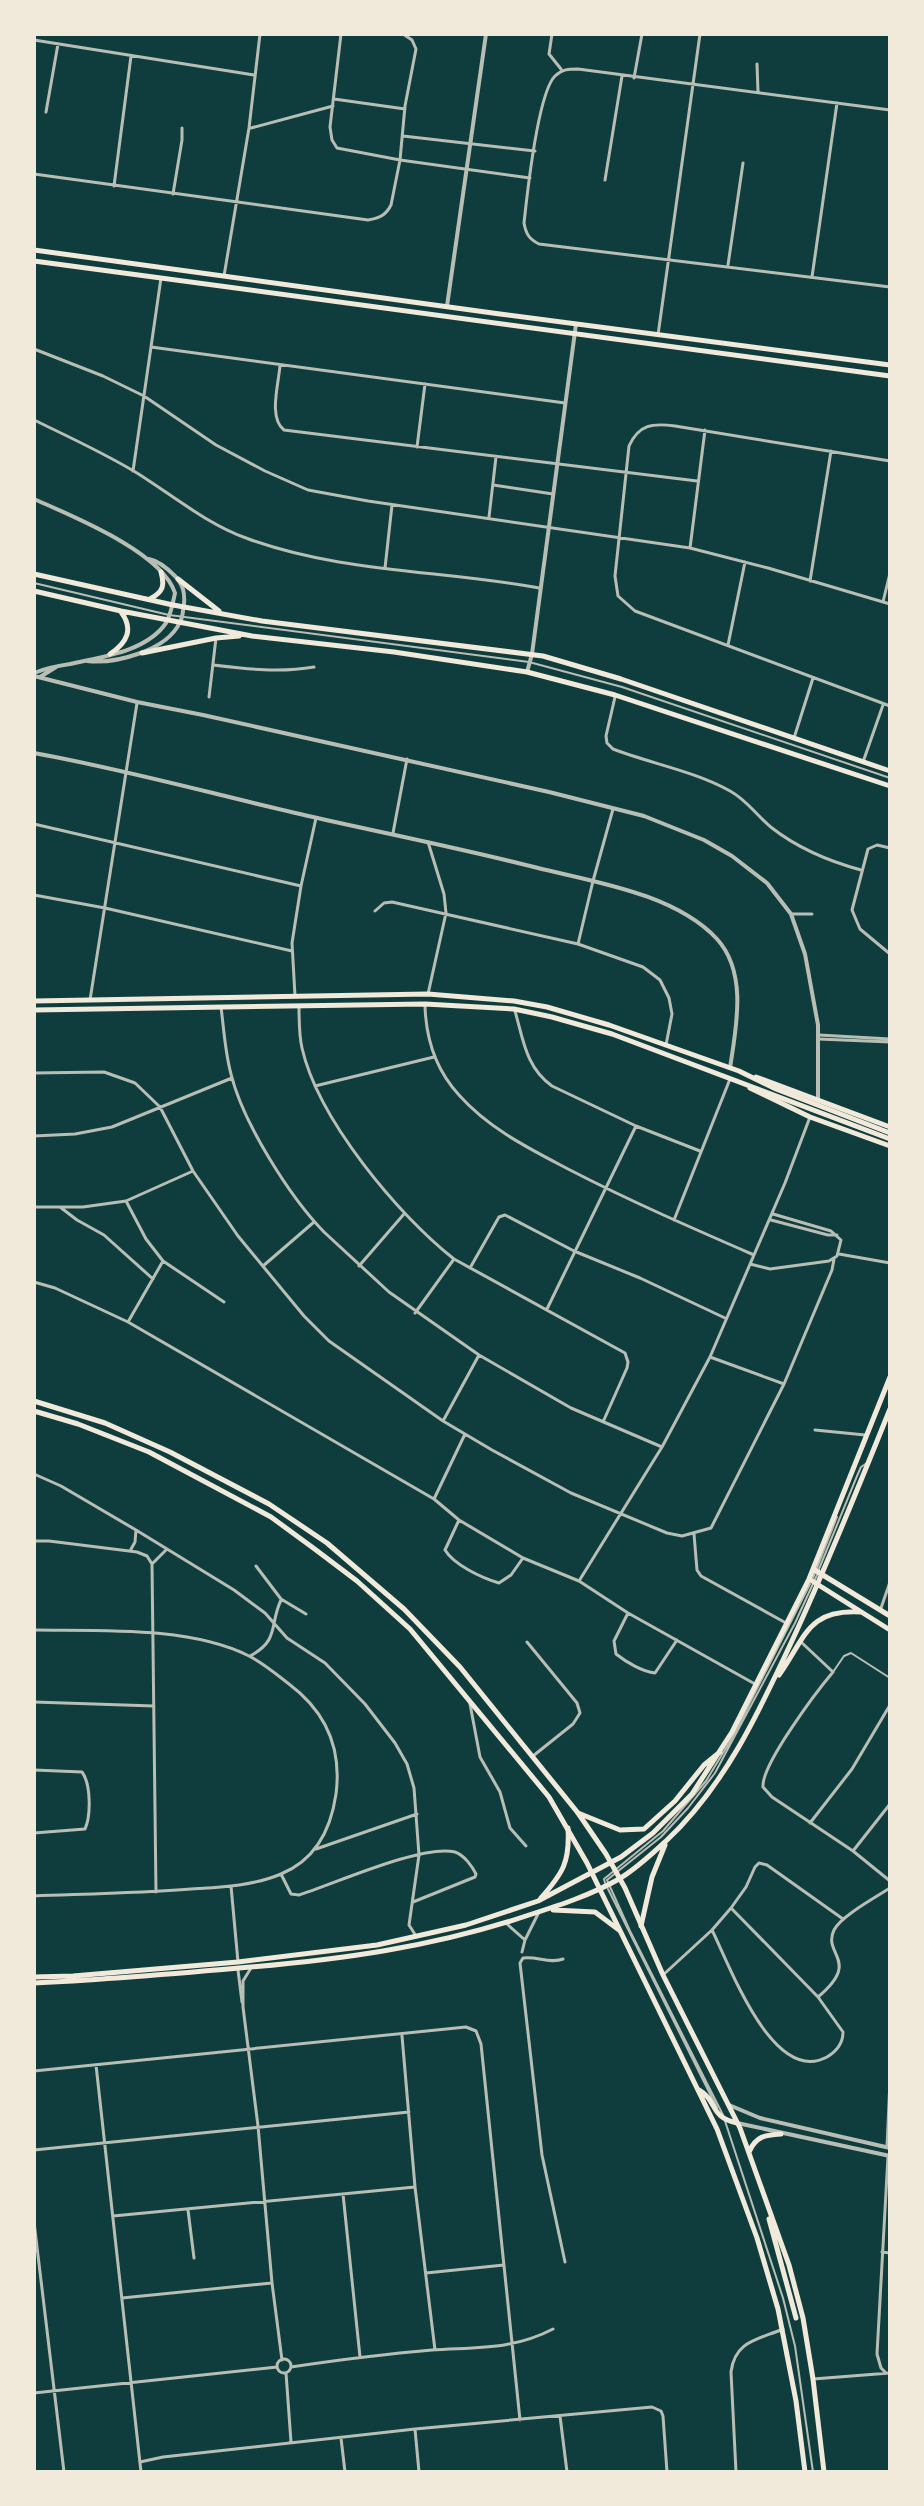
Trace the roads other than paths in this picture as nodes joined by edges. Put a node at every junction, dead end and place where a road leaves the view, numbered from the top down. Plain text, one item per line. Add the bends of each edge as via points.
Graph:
1 (260, 34) edge
2 (341, 34) edge
3 (403, 34) edge
4 (486, 34) edge
5 (552, 34) edge
6 (642, 34) edge
7 (700, 34) edge
8 (34, 40) edge
9 (58, 44) junction
10 (131, 56) junction
11 (757, 64) dead end
12 (562, 70) junction
13 (254, 75) junction
14 (622, 76) junction
15 (634, 78) junction
16 (695, 85) junction
17 (758, 92) junction
18 (333, 99) junction
19 (837, 103) junction
20 (333, 106) junction
21 (405, 109) junction
22 (890, 110) edge
23 (46, 112) dead end
24 (182, 128) dead end
25 (249, 128) junction
26 (402, 136) junction
27 (472, 143) junction
28 (535, 151) junction
29 (400, 160) junction
30 (743, 163) dead end
31 (468, 170) junction
32 (34, 174) edge
33 (531, 179) junction
34 (605, 180) dead end
35 (114, 186) junction
36 (173, 194) junction
37 (238, 202) junction
38 (34, 250) edge
39 (669, 260) junction
40 (34, 261) edge
41 (728, 265) junction
42 (224, 276) junction
43 (812, 277) junction
44 (161, 278) junction
45 (890, 287) edge
46 (447, 306) junction
47 (576, 324) junction
48 (575, 334) junction
49 (658, 335) junction
50 (151, 347) junction
51 (34, 349) edge
52 (280, 365) junction
53 (890, 365) edge
54 (890, 376) edge
55 (425, 384) junction
56 (144, 396) junction
57 (565, 403) junction
58 (34, 420) edge
59 (705, 430) junction
60 (417, 447) junction
61 (831, 451) junction
62 (496, 456) junction
63 (890, 461) edge
64 (556, 465) junction
65 (133, 471) junction
66 (626, 473) junction
67 (697, 481) junction
68 (493, 485) junction
69 (553, 494) junction
70 (34, 499) edge
71 (392, 505) junction
72 (489, 517) junction
73 (548, 527) junction
74 (619, 537) junction
75 (690, 548) junction
76 (147, 559) junction
77 (745, 562) junction
78 (385, 568) junction
79 (161, 572) junction
80 (890, 573) edge
81 (34, 574) edge
82 (178, 579) junction
83 (810, 581) junction
84 (34, 583) edge
85 (539, 588) junction
86 (34, 591) edge
87 (150, 599) junction
88 (883, 602) junction
89 (890, 604) edge
90 (173, 605) junction
91 (183, 607) junction
92 (121, 611) junction
93 (223, 615) junction
94 (168, 617) junction
95 (181, 620) junction
96 (252, 636) junction
97 (216, 638) junction
98 (728, 645) junction
99 (142, 653) junction
100 (110, 654) junction
101 (532, 654) junction
102 (84, 661) junction
103 (529, 662) junction
104 (213, 665) junction
105 (58, 666) junction
106 (34, 667) edge
107 (314, 667) dead end
108 (44, 668) junction
109 (527, 672) junction
110 (36, 676) edge
111 (813, 678) junction
112 (34, 683) edge
113 (615, 695) junction
114 (209, 697) dead end
115 (137, 702) junction
116 (884, 704) junction
117 (890, 706) edge
118 (794, 738) junction
119 (34, 753) edge
120 (407, 759) junction
121 (863, 762) junction
122 (890, 771) edge
123 (126, 773) junction
124 (890, 778) edge
125 (890, 786) edge
126 (614, 808) junction
127 (316, 817) junction
128 (34, 824) edge
129 (393, 833) junction
130 (427, 841) junction
131 (115, 842) junction
132 (890, 848) edge
133 (861, 870) junction
134 (593, 881) junction
135 (301, 886) junction
136 (34, 895) edge
137 (105, 908) junction
138 (375, 911) dead end
139 (446, 913) junction
140 (791, 914) junction
141 (812, 914) dead end
142 (578, 944) junction
143 (292, 951) junction
144 (890, 954) edge
145 (428, 994) junction
146 (295, 996) junction
147 (90, 1000) junction
148 (34, 1001) edge
149 (425, 1004) junction
150 (299, 1006) junction
151 (221, 1007) junction
152 (514, 1009) junction
153 (34, 1010) edge
154 (819, 1037) junction
155 (889, 1040) edge
156 (666, 1045) junction
157 (434, 1057) junction
158 (730, 1068) junction
159 (739, 1071) junction
160 (34, 1073) edge
161 (232, 1078) junction
162 (730, 1079) junction
163 (743, 1084) junction
164 (315, 1086) junction
165 (818, 1100) junction
166 (160, 1107) junction
167 (810, 1117) junction
168 (636, 1126) junction
169 (890, 1130) edge
170 (34, 1136) edge
171 (890, 1139) edge
172 (890, 1146) edge
173 (700, 1151) junction
174 (193, 1171) junction
175 (607, 1189) junction
176 (126, 1201) junction
177 (34, 1207) edge
178 (60, 1207) junction
179 (404, 1214) junction
180 (772, 1214) junction
181 (769, 1219) junction
182 (674, 1220) junction
183 (314, 1222) junction
184 (837, 1235) junction
185 (574, 1251) junction
186 (838, 1254) junction
187 (754, 1255) junction
188 (454, 1259) junction
189 (834, 1259) junction
190 (163, 1261) junction
191 (890, 1263) edge
192 (750, 1264) junction
193 (263, 1266) junction
194 (359, 1266) junction
195 (470, 1268) junction
196 (153, 1279) junction
197 (34, 1282) edge
198 (224, 1302) dead end
199 (547, 1309) junction
200 (415, 1313) junction
201 (726, 1319) junction
202 (128, 1322) junction
203 (479, 1355) junction
204 (710, 1357) junction
205 (890, 1378) edge
206 (784, 1384) junction
207 (34, 1401) edge
208 (890, 1409) edge
209 (34, 1411) edge
210 (875, 1411) junction
211 (443, 1421) junction
212 (603, 1422) junction
213 (815, 1430) dead end
214 (465, 1434) junction
215 (865, 1435) junction
216 (662, 1447) junction
217 (34, 1474) edge
218 (434, 1499) junction
219 (622, 1514) junction
220 (459, 1520) junction
221 (136, 1530) junction
222 (694, 1534) junction
223 (34, 1541) edge
224 (167, 1549) junction
225 (130, 1551) junction
226 (523, 1558) junction
227 (152, 1564) junction
228 (256, 1566) dead end
229 (817, 1572) junction
230 (579, 1581) junction
231 (813, 1582) junction
232 (890, 1582) edge
233 (281, 1599) junction
234 (881, 1610) junction
235 (861, 1612) junction
236 (628, 1613) junction
237 (306, 1614) dead end
238 (890, 1616) edge
239 (787, 1624) junction
240 (275, 1626) junction
241 (34, 1630) edge
242 (890, 1630) edge
243 (153, 1632) junction
244 (677, 1640) junction
245 (801, 1641) junction
246 (527, 1642) dead end
247 (250, 1656) junction
248 (833, 1672) junction
249 (890, 1678) edge
250 (756, 1685) junction
251 (772, 1685) junction
252 (34, 1702) edge
253 (470, 1704) junction
254 (890, 1705) edge
255 (154, 1706) junction
256 (888, 1712) edge
257 (720, 1751) junction
258 (533, 1756) junction
259 (34, 1770) edge
260 (890, 1804) edge
261 (578, 1813) junction
262 (417, 1814) junction
263 (810, 1823) junction
264 (568, 1828) junction
265 (34, 1833) edge
266 (667, 1840) junction
267 (526, 1846) dead end
268 (316, 1849) junction
269 (853, 1851) junction
270 (419, 1855) junction
271 (611, 1863) junction
272 (281, 1874) junction
273 (592, 1874) junction
274 (617, 1874) junction
275 (890, 1881) edge
276 (608, 1885) junction
277 (231, 1886) junction
278 (890, 1888) edge
279 (600, 1889) junction
280 (156, 1892) junction
281 (34, 1896) edge
282 (538, 1901) junction
283 (413, 1902) junction
284 (731, 1908) junction
285 (542, 1911) junction
286 (843, 1919) junction
287 (506, 1923) junction
288 (641, 1926) junction
289 (619, 1930) junction
290 (712, 1930) junction
291 (416, 1936) junction
292 (525, 1940) junction
293 (522, 1952) dead end
294 (563, 1959) dead end
295 (238, 1965) junction
296 (252, 1968) junction
297 (663, 1975) junction
298 (34, 1980) edge
299 (818, 1997) junction
300 (243, 2007) junction
301 (402, 2034) junction
302 (248, 2050) junction
303 (96, 2065) junction
304 (34, 2071) edge
305 (890, 2081) edge
306 (698, 2090) junction
307 (729, 2105) junction
308 (409, 2112) junction
309 (724, 2120) junction
310 (737, 2123) junction
311 (258, 2126) junction
312 (781, 2134) junction
313 (104, 2142) junction
314 (888, 2147) edge
315 (34, 2150) edge
316 (748, 2153) junction
317 (889, 2156) edge
318 (415, 2187) junction
319 (343, 2194) junction
320 (264, 2202) junction
321 (187, 2209) junction
322 (768, 2210) junction
323 (113, 2216) junction
324 (34, 2222) edge
325 (882, 2252) junction
326 (890, 2253) edge
327 (194, 2258) dead end
328 (565, 2262) dead end
329 (504, 2265) junction
330 (426, 2273) junction
331 (272, 2283) junction
332 (122, 2298) junction
333 (796, 2318) dead end
334 (553, 2329) dead end
335 (783, 2329) junction
336 (513, 2344) junction
337 (435, 2350) junction
338 (360, 2357) junction
339 (282, 2360) junction
340 (277, 2367) junction
341 (291, 2367) junction
342 (286, 2373) junction
343 (888, 2373) edge
344 (813, 2379) junction
345 (131, 2382) junction
346 (53, 2391) junction
347 (34, 2393) edge
348 (560, 2416) junction
349 (520, 2420) junction
350 (415, 2429) junction
351 (341, 2438) junction
352 (291, 2442) junction
353 (140, 2462) junction
354 (64, 2472) edge
355 (141, 2472) edge
356 (345, 2472) edge
357 (419, 2472) edge
358 (567, 2472) edge
359 (667, 2472) edge
360 (736, 2472) edge
361 (805, 2472) edge
362 (813, 2472) edge
363 (824, 2472) edge

1 - 13 street
2 - 18 street
3 - 21 street via 416,49
4 - 27 street
5 - 12 street via 549,54
6 - 15 street
7 - 16 street
8 - 9 street
9 - 10 street
9 - 23 street
10 - 13 street
10 - 35 street
11 - 17 street
12 - 14 street
12 - 28 street via 548,87
13 - 25 street
14 - 15 street
14 - 34 street
15 - 16 street
16 - 17 street
16 - 39 street
17 - 19 street
18 - 20 street
18 - 21 street
19 - 22 street
19 - 43 street
20 - 25 street
20 - 29 street via 330,133 337,148
21 - 26 street
24 - 36 street
25 - 37 street
26 - 27 street
26 - 29 street
27 - 28 street
27 - 31 street
28 - 33 street
29 - 31 street
29 - 37 street via 391,205 378,218
30 - 41 street
31 - 33 street
31 - 46 street
32 - 35 street
33 - 39 street via 524,223 533,241
35 - 36 street
36 - 37 street
37 - 42 street
38 - 42 main road
39 - 41 street
39 - 49 street
40 - 44 main road
41 - 43 street
42 - 46 main road
43 - 45 street
44 - 48 main road
44 - 50 street
46 - 47 main road
47 - 48 street
47 - 49 main road
48 - 54 main road
48 - 57 street
49 - 53 main road
50 - 52 street
50 - 56 street
51 - 56 street
52 - 55 street
52 - 60 street via 276,418 284,430
55 - 57 street
55 - 60 street
56 - 65 street
56 - 71 street via 216,445 296,485
57 - 64 street
58 - 65 street
59 - 61 street
59 - 66 street via 663,424 641,429 629,446
59 - 67 street
60 - 62 street
61 - 63 street
61 - 83 street
62 - 64 street
62 - 68 street
64 - 66 street
64 - 69 street
65 - 78 street via 236,535 305,556
66 - 67 street
66 - 74 street
67 - 75 street
68 - 69 street
68 - 72 street
69 - 73 street
70 - 76 street
71 - 72 street
71 - 78 street
72 - 73 street
73 - 74 street
73 - 85 street
74 - 75 street
74 - 98 street via 615,576 621,601
75 - 77 street
76 - 79 street
76 - 82 street
77 - 83 street
77 - 98 street
78 - 85 street
79 - 87 main road via 164,587
79 - 90 street via 174,588
80 - 88 street
81 - 87 main road
82 - 91 street via 185,594
82 - 93 main road
83 - 88 street
84 - 94 lane
85 - 101 street
86 - 92 main road
87 - 90 main road
88 - 89 street
90 - 91 main road
90 - 94 street
91 - 93 main road
91 - 95 street
92 - 94 main road
92 - 100 main road via 129,630 124,643
93 - 101 main road
94 - 95 main road
94 - 100 street via 158,632 138,645
95 - 96 main road
95 - 99 street via 170,635
95 - 103 lane
96 - 97 main road
96 - 109 main road
97 - 99 main road
97 - 104 street
98 - 111 street
99 - 102 street
100 - 102 street
101 - 103 street
101 - 118 main road
102 - 105 street
103 - 109 street
103 - 124 lane via 622,687
104 - 107 street via 267,671
104 - 114 street
105 - 108 street
105 - 110 street
106 - 108 street
108 - 110 street
109 - 113 main road
110 - 112 street
110 - 115 street
111 - 116 street
111 - 118 street
113 - 125 main road
113 - 133 street via 606,736 609,746 720,785 800,846
115 - 120 street
115 - 123 street
116 - 117 street
116 - 121 street
118 - 121 main road
119 - 123 street
120 - 126 street
120 - 129 street
121 - 122 main road
123 - 127 street
123 - 131 street
126 - 134 street
126 - 140 street via 682,830 732,856 767,883
127 - 129 street
127 - 135 street
128 - 131 street
129 - 130 street
130 - 134 street
130 - 139 street
131 - 135 street
131 - 137 street
132 - 133 street via 872,845
133 - 144 street via 854,917 860,929
134 - 142 street
134 - 158 street via 679,911 719,941 732,966 737,996
135 - 143 street
136 - 137 street
137 - 143 street
137 - 147 street
138 - 139 street via 392,902
139 - 142 street
139 - 145 street
140 - 141 street
140 - 154 street via 805,954
142 - 156 street via 655,975 672,1009
143 - 146 street
145 - 146 main road
145 - 156 main road via 547,1007
146 - 147 main road
147 - 148 main road
149 - 150 main road
149 - 152 main road
149 - 157 street
150 - 151 main road
150 - 164 street via 301,1046
151 - 153 main road
151 - 161 street
152 - 162 main road via 612,1034
152 - 168 street via 531,1065 541,1078
154 - 155 street
154 - 165 street
156 - 158 main road
157 - 164 street
157 - 175 street via 457,1094 496,1128
158 - 159 main road
159 - 165 main road
159 - 169 main road
160 - 166 street via 117,1075 135,1083
161 - 166 street
161 - 183 street via 255,1132
162 - 163 main road
162 - 173 street
163 - 167 main road
163 - 171 main road
164 - 179 street via 345,1137
165 - 169 main road
166 - 170 street via 112,1127
166 - 174 street
167 - 172 main road
167 - 180 street
168 - 173 street
168 - 175 street
173 - 182 street
174 - 176 street
174 - 193 street
175 - 182 street
175 - 185 street
176 - 178 street
176 - 190 street
177 - 178 street
178 - 196 street via 104,1235
179 - 188 street
179 - 194 street
180 - 181 street
180 - 184 street
181 - 184 street
181 - 187 street
182 - 187 street
183 - 193 street
183 - 194 street
184 - 186 street
185 - 195 street via 505,1215
185 - 199 street
185 - 201 street
186 - 189 street
186 - 191 street
187 - 192 street
188 - 195 street
188 - 200 street
189 - 192 street via 770,1269
189 - 206 street
190 - 196 street
190 - 198 street
192 - 201 street
193 - 211 street via 329,1341
194 - 200 street
195 - 199 street
196 - 202 street
197 - 202 street
199 - 212 street via 627,1357
200 - 203 street
201 - 204 street
202 - 218 street
203 - 211 street
203 - 212 street
204 - 206 street
204 - 216 street
205 - 210 main road
206 - 222 street via 711,1528
207 - 258 main road via 105,1423 170,1452 269,1504 327,1543 432,1637
208 - 229 main road
209 - 253 main road via 149,1452 271,1517 392,1612
210 - 215 main road
210 - 229 lane
211 - 214 street
212 - 216 street
213 - 215 street
214 - 218 street
214 - 219 street via 571,1493
215 - 229 main road
216 - 219 street
217 - 221 street
218 - 220 street
219 - 222 street via 667,1533
219 - 230 street
220 - 226 street
220 - 226 street via 445,1550 474,1572 499,1583
221 - 224 street
221 - 225 street
222 - 239 street via 701,1576
223 - 225 street
224 - 227 street
224 - 240 street via 234,1590
225 - 227 street via 143,1553
226 - 230 street
227 - 243 street
228 - 233 street
229 - 231 main road
229 - 231 main road
229 - 234 main road
230 - 236 street
231 - 235 main road
231 - 239 main road
231 - 251 main road
231 - 274 lane via 716,1766 672,1823
232 - 234 street
233 - 237 street
233 - 240 street
234 - 238 main road
235 - 242 main road
235 - 245 main road via 822,1618
236 - 244 street
236 - 244 street via 614,1641 620,1657 655,1673
239 - 250 main road
240 - 247 street via 268,1643
240 - 262 street via 325,1663 373,1713 407,1764
241 - 243 street
243 - 247 street
243 - 255 street
244 - 250 street
245 - 248 street
245 - 251 main road
246 - 258 street via 580,1713
247 - 268 street via 312,1704 333,1740 336,1794
248 - 249 lane via 851,1653
248 - 263 street via 782,1744 762,1783 766,1793
250 - 257 main road
251 - 266 main road via 726,1768
252 - 255 street
253 - 264 main road via 549,1797
253 - 267 street via 480,1757 500,1792 510,1828
254 - 256 street
255 - 280 street
256 - 263 street
257 - 261 main road via 644,1829 620,1830
257 - 271 main road via 676,1811
258 - 261 main road
259 - 265 street via 84,1773 88,1813 85,1829
260 - 269 street
261 - 271 main road
262 - 268 street
262 - 270 street
263 - 269 street
264 - 273 main road
264 - 282 main road via 565,1868
266 - 274 main road
266 - 288 main road
268 - 272 street
269 - 275 street
270 - 272 street via 299,1895 291,1894
270 - 283 street
270 - 283 street via 453,1852 476,1874
271 - 273 main road
271 - 274 main road
272 - 277 street
273 - 279 main road
273 - 282 main road
274 - 276 main road
274 - 288 main road
276 - 279 main road
276 - 309 lane
277 - 280 street
277 - 295 street
278 - 286 street
279 - 285 main road
279 - 289 main road
280 - 281 street
282 - 291 main road
283 - 291 street via 409,1925
284 - 286 street via 761,1863
284 - 290 street
284 - 299 street
285 - 287 main road
285 - 289 main road via 595,1912
285 - 292 street
286 - 299 street via 832,1936 839,1973
287 - 292 street
287 - 296 main road via 396,1951
288 - 297 main road
289 - 306 main road
290 - 297 street
290 - 299 street via 750,2007 770,2038 789,2055 814,2061 842,2042 841,2025
291 - 295 main road
292 - 293 street
294 - 328 street via 531,1957 520,1964 542,2155
295 - 296 main road
295 - 298 main road
295 - 300 street
296 - 300 street via 243,1981
297 - 307 main road
300 - 302 street
301 - 302 street
301 - 308 street
301 - 329 street via 466,2027 479,2036
302 - 303 street
302 - 311 street
303 - 304 street
303 - 313 street
305 - 314 street
306 - 309 main road
306 - 335 main road via 757,2238
307 - 310 main road
307 - 314 street via 760,2118
308 - 311 street
308 - 318 street
309 - 310 main road
309 - 362 lane via 783,2298
310 - 312 street
310 - 316 main road
311 - 313 street
311 - 320 street
312 - 316 main road via 763,2135
312 - 317 street
313 - 315 street
313 - 323 street
316 - 322 main road
317 - 325 street
318 - 319 street
318 - 330 street
319 - 320 street
319 - 338 street
320 - 321 street
320 - 331 street
321 - 323 street
321 - 327 street
322 - 333 main road
322 - 344 main road via 789,2265
323 - 332 street
324 - 346 street
325 - 326 street
325 - 343 street via 877,2354
329 - 330 street
329 - 336 street
330 - 337 street
331 - 332 street
331 - 339 street
332 - 345 street
334 - 336 street
335 - 360 street via 741,2348 732,2361
335 - 361 main road
336 - 337 street
336 - 349 street
337 - 338 street
338 - 341 street
339 - 340 street
339 - 341 street
340 - 342 street
340 - 345 street
341 - 342 street
342 - 352 street
343 - 344 street
344 - 363 main road
345 - 346 street
345 - 353 street
346 - 347 street
346 - 354 street
348 - 349 street
348 - 358 street
348 - 359 street via 657,2409 665,2424
349 - 350 street
350 - 351 street
350 - 357 street
351 - 352 street
351 - 356 street
352 - 353 street
353 - 355 street

